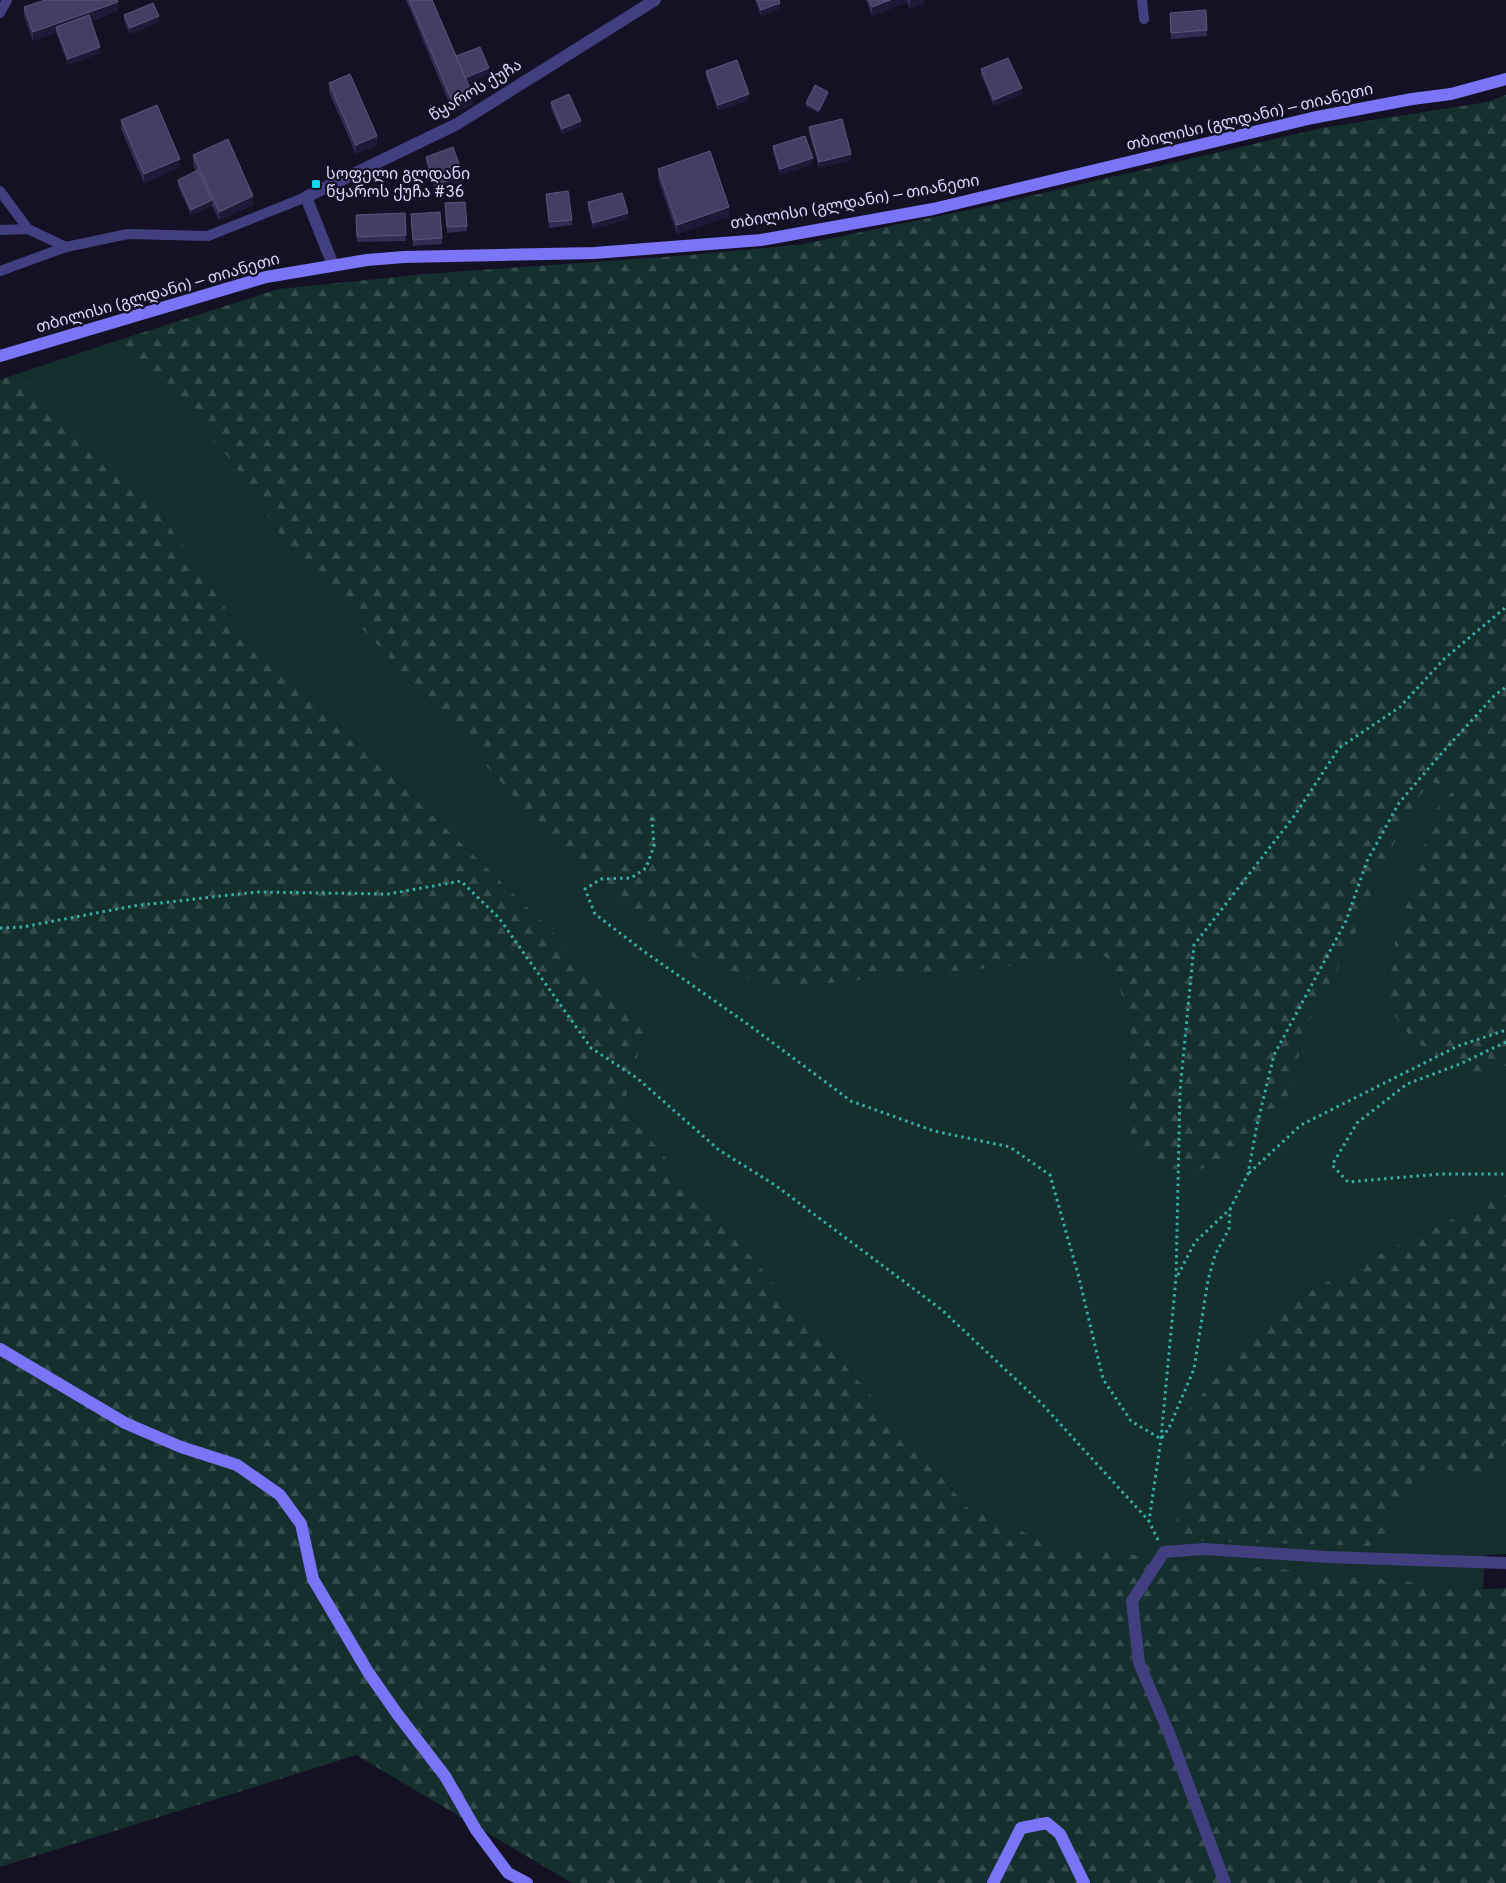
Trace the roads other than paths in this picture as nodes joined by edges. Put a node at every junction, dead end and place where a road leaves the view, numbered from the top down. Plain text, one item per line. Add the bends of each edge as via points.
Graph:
1 (7, 0) edge
2 (655, 0) edge
3 (1142, 0) edge
4 (0, 13) edge
5 (1144, 19) dead end
6 (1506, 79) edge
7 (0, 190) edge
8 (306, 197) junction
9 (28, 229) junction
10 (0, 230) edge
11 (66, 247) junction
12 (333, 265) junction
13 (0, 271) edge
14 (0, 356) edge
15 (0, 1349) edge
16 (1506, 1562) edge
17 (526, 1883) edge
18 (993, 1883) edge
19 (1084, 1883) edge
20 (1225, 1883) edge

1 - 4 lane
2 - 8 street, წყაროს ქუჩა via 457,124
3 - 5 lane
6 - 12 main road, თბილისი (გლდანი) — თიანეთი via 1451,94 1312,118 933,209 761,240 585,254 404,256
7 - 9 lane
8 - 11 lane, წყაროს ქუჩა via 208,236 128,234
8 - 12 street
9 - 10 lane
9 - 11 lane
11 - 13 lane, წყაროს ქუჩა
12 - 14 main road, თბილისი (გლდანი) — თიანეთი via 266,277
15 - 17 main road via 125,1424 236,1465 280,1495 301,1524 313,1579 368,1672 445,1776 476,1830 508,1873
16 - 20 street via 1326,1557 1204,1549 1164,1552 1132,1601 1139,1663
18 - 19 main road via 1021,1828 1047,1823 1060,1834

